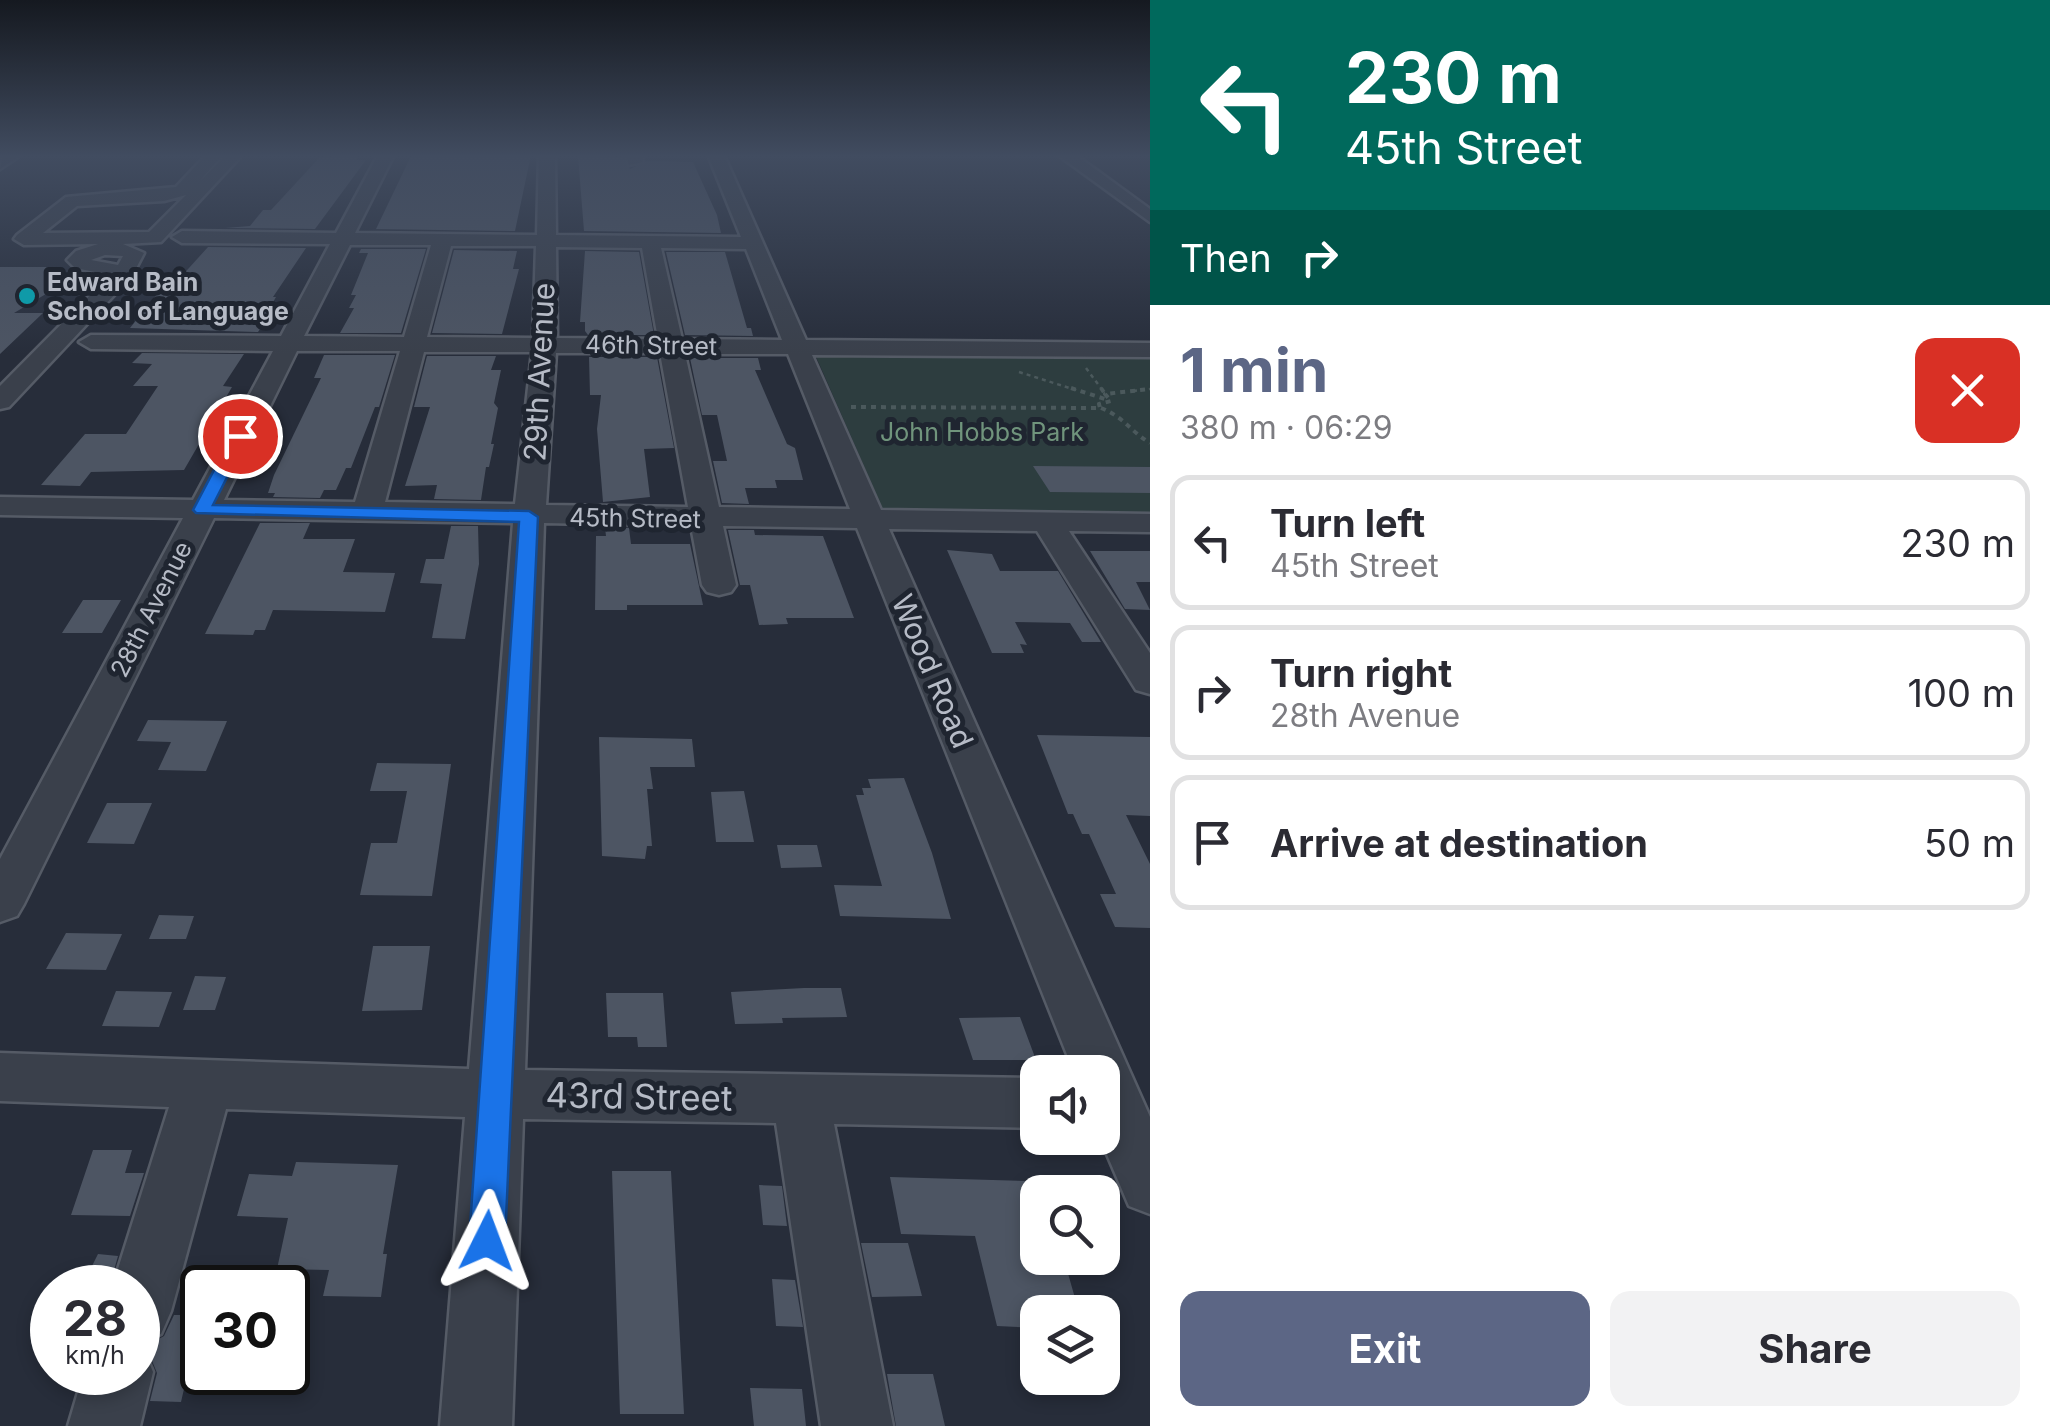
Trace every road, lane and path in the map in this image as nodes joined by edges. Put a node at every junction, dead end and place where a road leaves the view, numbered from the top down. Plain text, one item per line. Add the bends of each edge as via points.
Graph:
1 (43, 222) edge
2 (186, 222) edge
3 (190, 222) edge
4 (352, 222) edge
5 (546, 222) edge
6 (746, 222) edge
7 (175, 236) junction
8 (343, 238) junction
9 (443, 239) junction
10 (545, 240) junction
11 (650, 241) junction
12 (756, 242) junction
13 (133, 284) dead end
14 (98, 334) dead end
15 (288, 342) junction
16 (415, 343) junction
17 (544, 344) junction
18 (670, 346) junction
19 (795, 346) junction
20 (1150, 350) edge
21 (1085, 368) dead end
22 (1018, 371) dead end
23 (1150, 389) edge
24 (1105, 394) junction
25 (0, 401) edge
26 (1111, 401) junction
27 (824, 407) junction
28 (1100, 408) junction
29 (1150, 443) edge
30 (0, 506) edge
31 (202, 510) junction
32 (367, 513) junction
33 (529, 517) junction
34 (704, 519) junction
35 (870, 521) junction
36 (1047, 522) junction
37 (1150, 523) edge
38 (719, 585) dead end
39 (1150, 682) edge
40 (0, 904) edge
41 (0, 1077) edge
42 (204, 1084) junction
43 (496, 1094) junction
44 (802, 1099) junction
45 (1020, 1103) edge
46 (1123, 1104) edge
47 (1150, 1186) edge
48 (151, 1265) edge
49 (113, 1395) edge
50 (104, 1426) edge
51 (476, 1426) edge
52 (857, 1426) edge

1 - 7 street via 24,239
2 - 7 street
3 - 7 street
4 - 8 street, 28th Avenue
5 - 10 street, 29th Avenue
6 - 12 street, Wood Road
7 - 8 street
8 - 9 street
8 - 15 street, 28th Avenue
9 - 10 street
9 - 16 street
10 - 11 street
10 - 17 street, 29th Avenue
11 - 12 street
11 - 18 street
12 - 19 street, Wood Road
13 - 25 street
14 - 15 street, 46th Street
15 - 16 street, 46th Street
15 - 31 street, 28th Avenue
16 - 17 street, 46th Street
16 - 32 street
17 - 18 street, 46th Street
17 - 33 street, 29th Avenue
18 - 19 street, 46th Street
18 - 34 street
19 - 20 street, 46th Street
19 - 27 street, Wood Road
21 - 24 path
22 - 26 path
23 - 24 path
24 - 26 path
26 - 28 path
27 - 28 path
27 - 35 street, Wood Road
28 - 29 path via 1123,417
30 - 31 street, 45th Street
31 - 32 street, 45th Street
31 - 40 street, 28th Avenue
32 - 33 street, 45th Street
33 - 34 street, 45th Street
33 - 43 street, 29th Avenue
34 - 35 street, 45th Street
34 - 38 street
35 - 36 street, 45th Street
35 - 46 street, Wood Road
36 - 37 street, 45th Street
36 - 39 street
41 - 42 street, 43rd Street
42 - 43 street, 43rd Street
42 - 48 street
43 - 44 street, 43rd Street
43 - 51 street, 29th Avenue
44 - 45 street, 43rd Street
44 - 52 street
46 - 47 street, Wood Road
49 - 50 street

